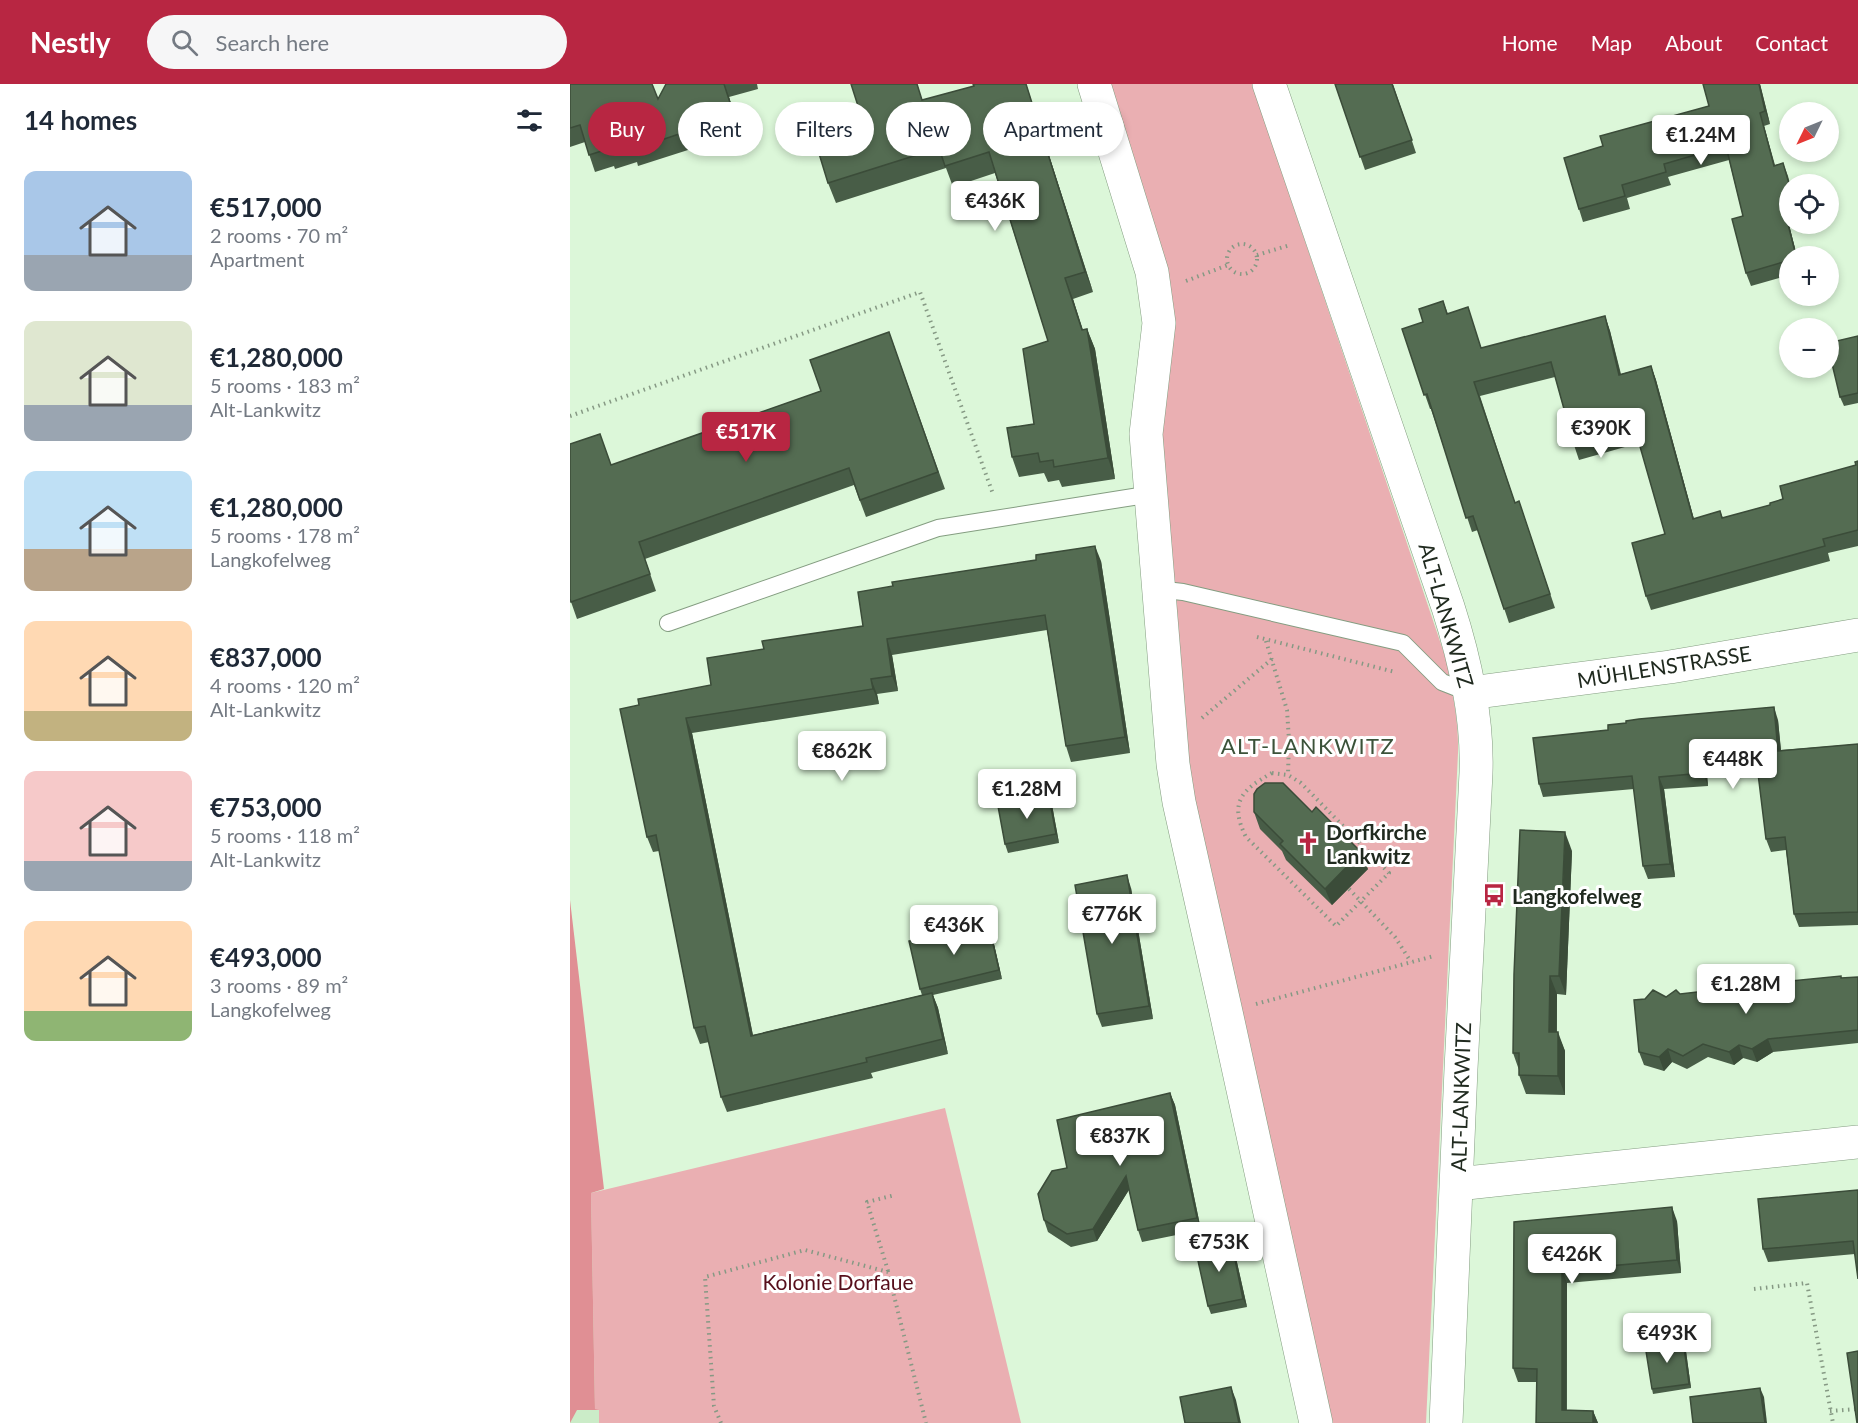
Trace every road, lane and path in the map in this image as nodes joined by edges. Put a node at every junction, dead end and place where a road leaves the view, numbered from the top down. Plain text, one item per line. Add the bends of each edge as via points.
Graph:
1 (1094, 84) edge
2 (1269, 84) edge
3 (1294, 244) dead end
4 (1257, 255) junction
5 (1228, 265) junction
6 (1180, 283) dead end
7 (570, 416) edge
8 (1152, 494) junction
9 (1001, 518) junction
10 (1160, 595) junction
11 (668, 623) dead end
12 (1858, 635) edge
13 (1256, 637) dead end
14 (1266, 640) junction
15 (1272, 658) junction
16 (1399, 673) dead end
17 (1470, 693) junction
18 (1200, 720) dead end
19 (1288, 775) junction
20 (1349, 889) edge
21 (1361, 901) junction
22 (1467, 948) junction
23 (1411, 962) junction
24 (1226, 1012) junction
25 (1858, 1142) edge
26 (1456, 1184) junction
27 (895, 1195) dead end
28 (888, 1272) junction
29 (1754, 1289) dead end
30 (1858, 1409) edge
31 (1830, 1411) junction
32 (721, 1423) edge
33 (926, 1423) edge
34 (1316, 1423) edge
35 (1446, 1423) edge
36 (1833, 1423) edge

1 - 8 street via 1156,294 1159,322 1146,434
2 - 17 street, ALT-LANKWITZ via 1450,614
3 - 4 path
4 - 5 path via 1250,273 1237,274
4 - 5 path via 1247,245 1234,246 1226,258
5 - 6 path
7 - 9 path via 920,292
8 - 9 lane
8 - 10 street
9 - 11 lane via 938,528
10 - 17 lane via 1183,592 1404,643 1442,682
10 - 24 street via 1179,802
12 - 17 street, MÜHLENSTRASSE via 1670,667
13 - 14 path
14 - 15 path
14 - 16 path
15 - 18 path
15 - 19 path via 1287,710
17 - 22 street, ALT-LANKWITZ via 1476,755
19 - 21 path via 1301,783 1389,873
19 - 21 path via 1272,773 1242,796 1237,810 1246,837 1336,927
20 - 21 path
21 - 23 path via 1395,937
22 - 23 path
22 - 26 street, ALT-LANKWITZ
23 - 24 path
24 - 34 street
25 - 26 street
26 - 35 street, ALT-LANKWITZ
27 - 28 path via 867,1202
28 - 32 path via 805,1250 705,1277 714,1406
28 - 33 path
29 - 31 path via 1807,1283
30 - 31 path
31 - 36 path

